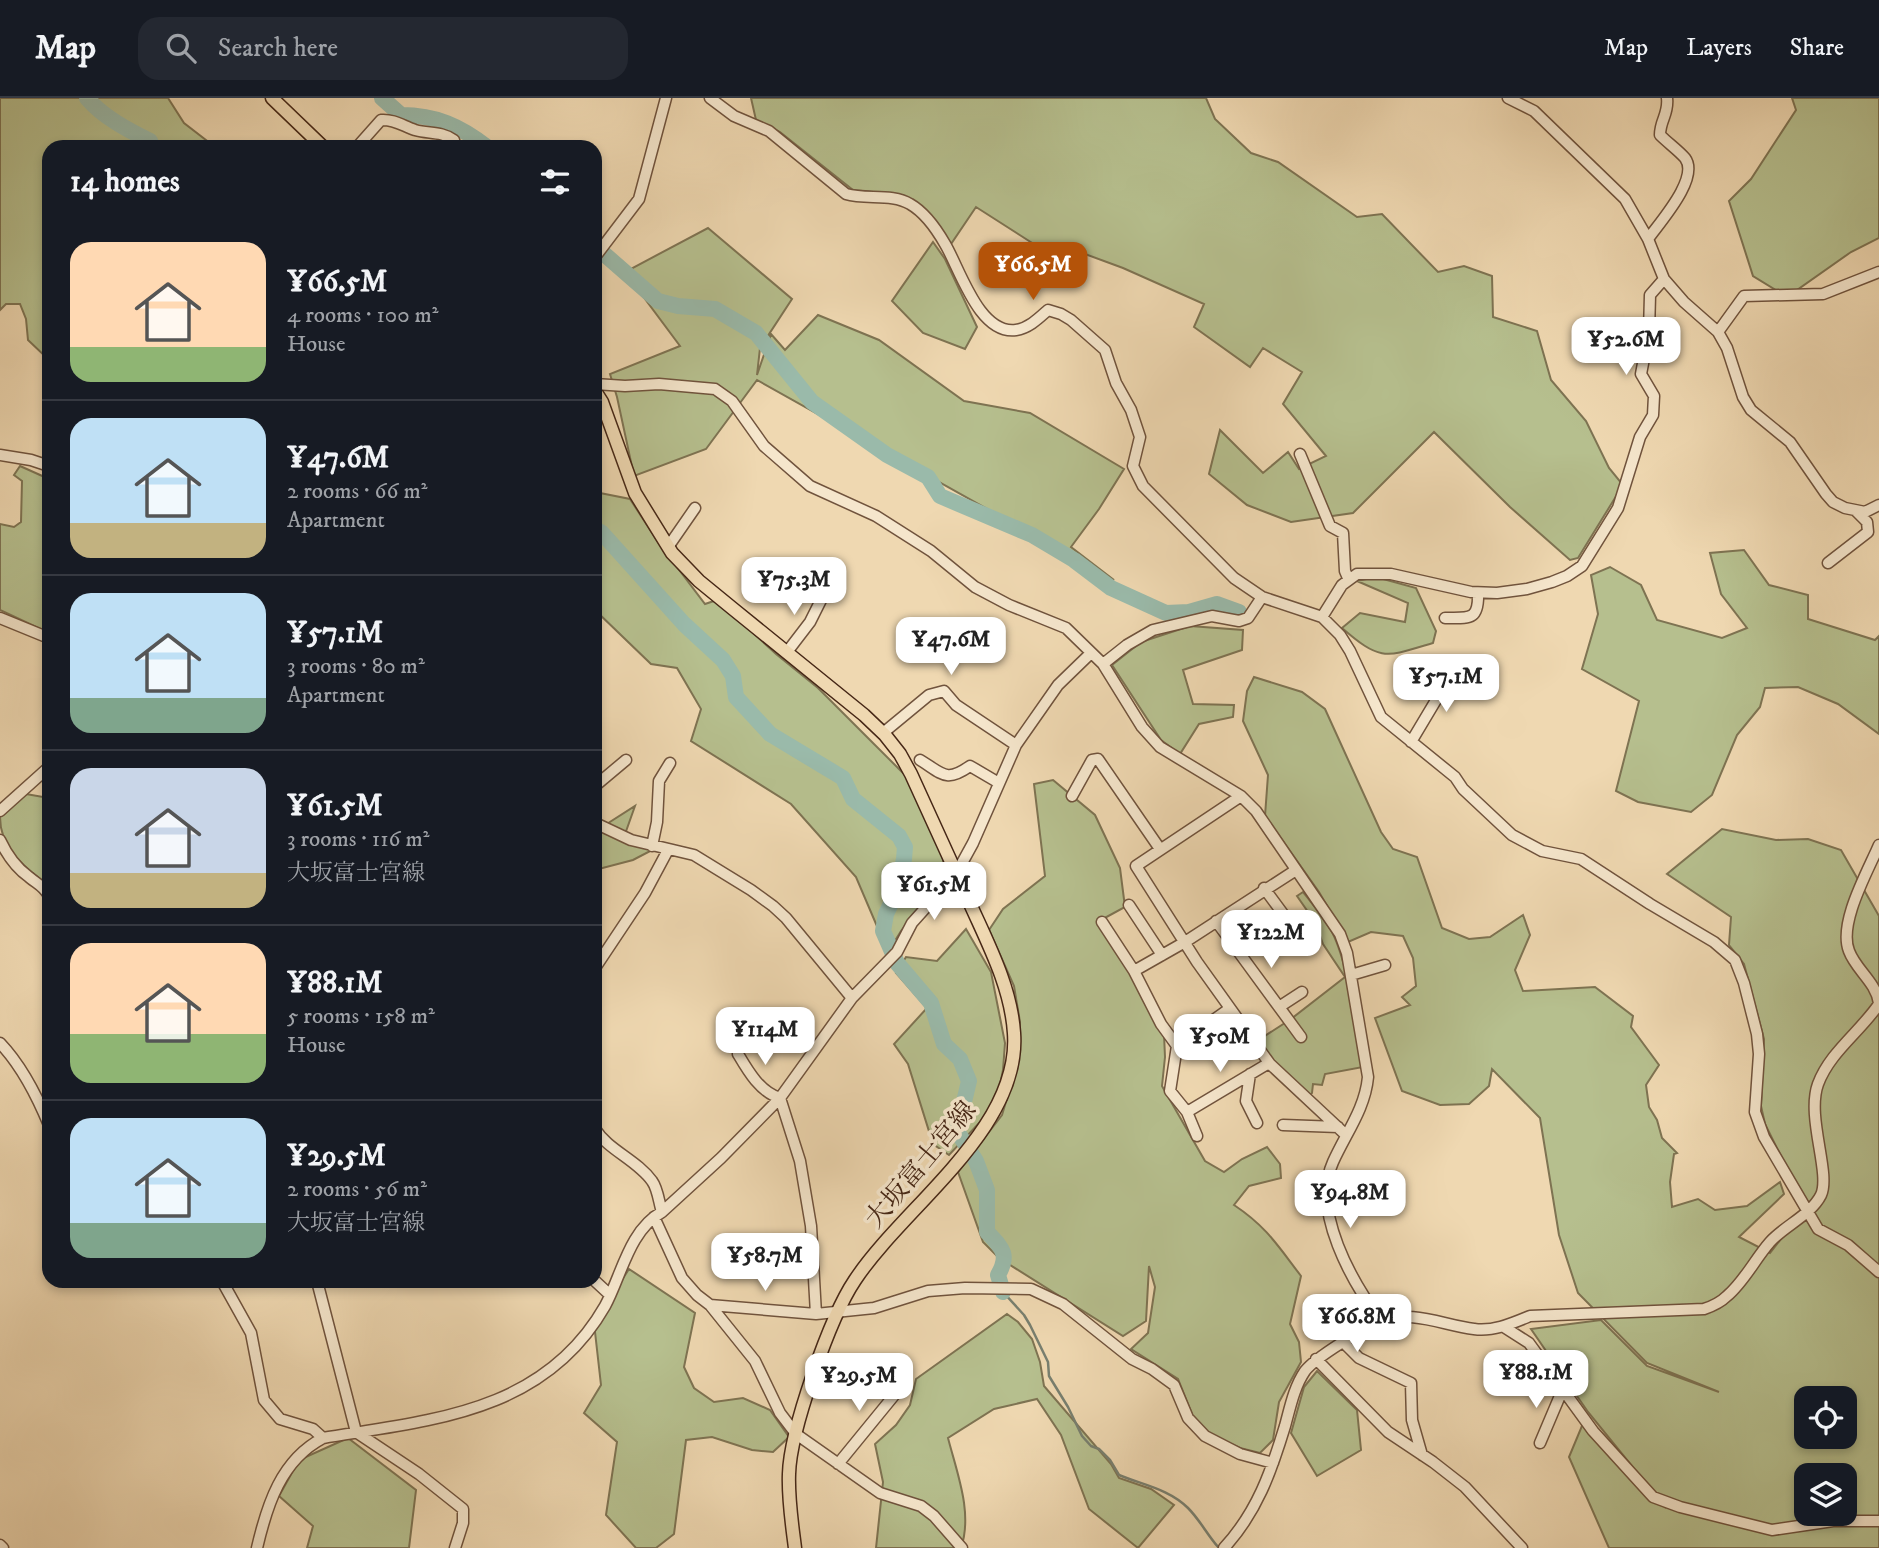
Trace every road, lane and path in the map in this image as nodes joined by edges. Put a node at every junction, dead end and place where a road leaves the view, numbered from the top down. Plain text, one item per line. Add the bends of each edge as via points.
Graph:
1 (272, 98) edge
2 (666, 98) edge
3 (710, 98) edge
4 (1508, 98) edge
5 (1667, 98) edge
6 (316, 140) edge
7 (363, 140) edge
8 (452, 140) edge
9 (1648, 239) junction
10 (602, 248) edge
11 (1879, 272) edge
12 (1664, 279) junction
13 (1718, 332) junction
14 (602, 384) edge
15 (602, 402) edge
16 (1300, 454) dead end
17 (0, 455) edge
18 (42, 464) edge
19 (1879, 505) edge
20 (695, 508) dead end
21 (1855, 510) junction
22 (668, 547) junction
23 (1828, 563) dead end
24 (1348, 578) junction
25 (1478, 593) junction
26 (823, 596) dead end
27 (1262, 597) junction
28 (1322, 617) junction
29 (0, 618) edge
30 (1445, 618) dead end
31 (42, 635) edge
32 (787, 652) junction
33 (1091, 653) junction
34 (1103, 664) junction
35 (1454, 670) dead end
36 (883, 733) junction
37 (1411, 741) junction
38 (1016, 745) junction
39 (626, 760) dead end
40 (670, 763) dead end
41 (909, 769) junction
42 (42, 773) edge
43 (602, 780) edge
44 (999, 783) junction
45 (1072, 796) dead end
46 (1241, 796) junction
47 (3, 805) edge
48 (602, 826) edge
49 (0, 840) edge
50 (1879, 845) edge
51 (652, 846) junction
52 (1160, 849) junction
53 (667, 850) junction
54 (1296, 870) junction
55 (956, 874) junction
56 (42, 886) edge
57 (1264, 888) junction
58 (1129, 905) dead end
59 (1216, 921) junction
60 (1102, 922) dead end
61 (1185, 942) junction
62 (1306, 945) dead end
63 (1162, 955) junction
64 (602, 958) edge
65 (1385, 965) dead end
66 (1134, 971) junction
67 (1351, 975) junction
68 (1302, 992) dead end
69 (852, 998) junction
70 (1879, 1004) edge
71 (1279, 1007) junction
72 (1229, 1009) junction
73 (1301, 1037) dead end
74 (0, 1043) edge
75 (1177, 1046) junction
76 (738, 1054) dead end
77 (1269, 1063) junction
78 (1250, 1074) junction
79 (780, 1098) junction
80 (42, 1108) edge
81 (1187, 1112) junction
82 (1257, 1123) dead end
83 (1283, 1125) dead end
84 (1342, 1131) junction
85 (1197, 1136) dead end
86 (602, 1138) edge
87 (1806, 1211) junction
88 (658, 1215) junction
89 (1879, 1272) edge
90 (602, 1287) edge
91 (226, 1288) edge
92 (319, 1288) edge
93 (609, 1294) junction
94 (710, 1305) junction
95 (838, 1312) junction
96 (816, 1314) junction
97 (1381, 1321) junction
98 (1504, 1327) junction
99 (1344, 1343) junction
100 (1316, 1359) junction
101 (905, 1382) dead end
102 (1562, 1391) junction
103 (356, 1432) junction
104 (796, 1434) junction
105 (323, 1438) junction
106 (1540, 1443) dead end
107 (1422, 1454) junction
108 (838, 1464) junction
109 (1273, 1464) junction
110 (1879, 1521) edge
111 (257, 1548) edge
112 (455, 1548) edge
113 (795, 1548) edge
114 (962, 1548) edge
115 (1225, 1548) edge
116 (1522, 1548) edge

1 - 6 main road
2 - 10 street via 639,199
3 - 27 street via 734,116 769,131 846,194 910,204 946,245 978,307 1001,327 1020,329 1048,310 1061,314 1096,341 1105,351 1140,437 1133,466 1143,486 1234,578
4 - 9 street via 1534,111 1625,199
5 - 9 street via 1660,135 1689,168 1685,187
7 - 8 street via 381,120 389,119
9 - 12 street
11 - 13 street via 1823,294 1744,296
12 - 13 street
12 - 25 street via 1650,295 1641,374 1655,406 1612,519 1582,566 1567,576 1520,591
13 - 21 street via 1751,410 1790,442 1833,502
14 - 33 street via 715,389 732,401 764,446 810,485 876,516 931,551 975,587 1066,628
15 - 22 main road, 大坂富士宮線 via 635,493
16 - 24 street via 1330,526 1343,533
17 - 18 street
19 - 21 street via 1865,512
20 - 22 street
21 - 23 street via 1867,522 1868,532
22 - 32 main road, 大坂富士宮線 via 699,581
24 - 25 street via 1391,574
24 - 28 street
25 - 30 street via 1473,616
26 - 32 street
27 - 28 street
27 - 34 street via 1248,618 1212,616 1153,630
28 - 37 street via 1350,651 1381,717
29 - 31 street
32 - 36 main road, 大坂富士宮線
33 - 34 street
33 - 38 street via 1058,685
34 - 46 street via 1142,727 1160,747
35 - 37 street
36 - 38 street via 929,695 944,691 956,705
36 - 41 main road, 大坂富士宮線
37 - 87 street via 1455,777 1512,835 1542,851 1581,859 1714,942 1735,960 1757,1034 1755,1112
38 - 44 street
39 - 43 street
40 - 51 street via 659,781
41 - 44 street via 923,755 948,777 970,766
41 - 55 main road, 大坂富士宮線
42 - 47 street
44 - 55 street
45 - 52 street via 1092,760 1098,759
46 - 52 street
46 - 54 street
48 - 51 street
49 - 56 street via 9,858
50 - 70 street via 1854,901 1848,928 1848,950 1877,993
51 - 53 street
52 - 61 street via 1136,866
53 - 64 street
53 - 69 street via 694,855 774,906
54 - 57 street
54 - 67 street via 1339,934
55 - 69 street via 912,923 893,956
55 - 95 main road, 大坂富士宮線 via 1003,979 1014,1035 1007,1087 977,1140 882,1243
57 - 59 street
57 - 62 street
58 - 63 street
59 - 61 street
59 - 71 street
60 - 66 street
61 - 63 street
61 - 72 street
63 - 66 street
65 - 67 street
66 - 75 street via 1160,1024
67 - 84 street via 1368,1077 1361,1109
68 - 71 street
69 - 79 street
70 - 87 street via 1834,1056 1817,1087 1814,1101 1823,1178 1821,1194
71 - 73 street
72 - 75 street
72 - 77 street
74 - 80 street
75 - 81 street via 1170,1091
76 - 79 street via 751,1076
77 - 78 street
77 - 84 street
78 - 81 street
78 - 82 street via 1246,1101
79 - 88 street
79 - 96 street via 800,1161 811,1226
81 - 85 street
83 - 84 street
84 - 97 street via 1325,1190 1327,1213 1354,1277
86 - 88 street via 653,1182
87 - 89 street via 1818,1228 1848,1245
87 - 98 street via 1771,1241 1729,1295 1704,1309 1530,1316
88 - 93 street via 638,1237
88 - 94 street via 682,1278
90 - 93 street
91 - 105 street via 251,1333 264,1400 280,1419 313,1429
92 - 103 street
93 - 103 street via 572,1352 517,1391 467,1411
94 - 96 street
94 - 104 street via 755,1360 780,1413
95 - 96 street
95 - 104 main road, 大坂富士宮線
95 - 109 street via 874,1308 928,1291 1031,1289 1063,1304 1132,1359 1174,1385 1188,1418 1205,1436
97 - 98 street via 1409,1316 1476,1330
97 - 99 street
98 - 102 street via 1529,1343
99 - 100 street
99 - 107 street via 1359,1358 1411,1383 1412,1420
100 - 107 street via 1388,1432
100 - 109 street via 1294,1395
101 - 108 street
102 - 106 street
102 - 110 street via 1653,1497 1772,1530 1833,1521
103 - 105 street
103 - 112 street via 463,1509
104 - 108 street
104 - 113 main road, 大坂富士宮線 via 789,1472
105 - 111 street via 310,1444 276,1486
107 - 116 street via 1465,1487
108 - 114 street via 880,1493 921,1506
109 - 115 street via 1250,1516

